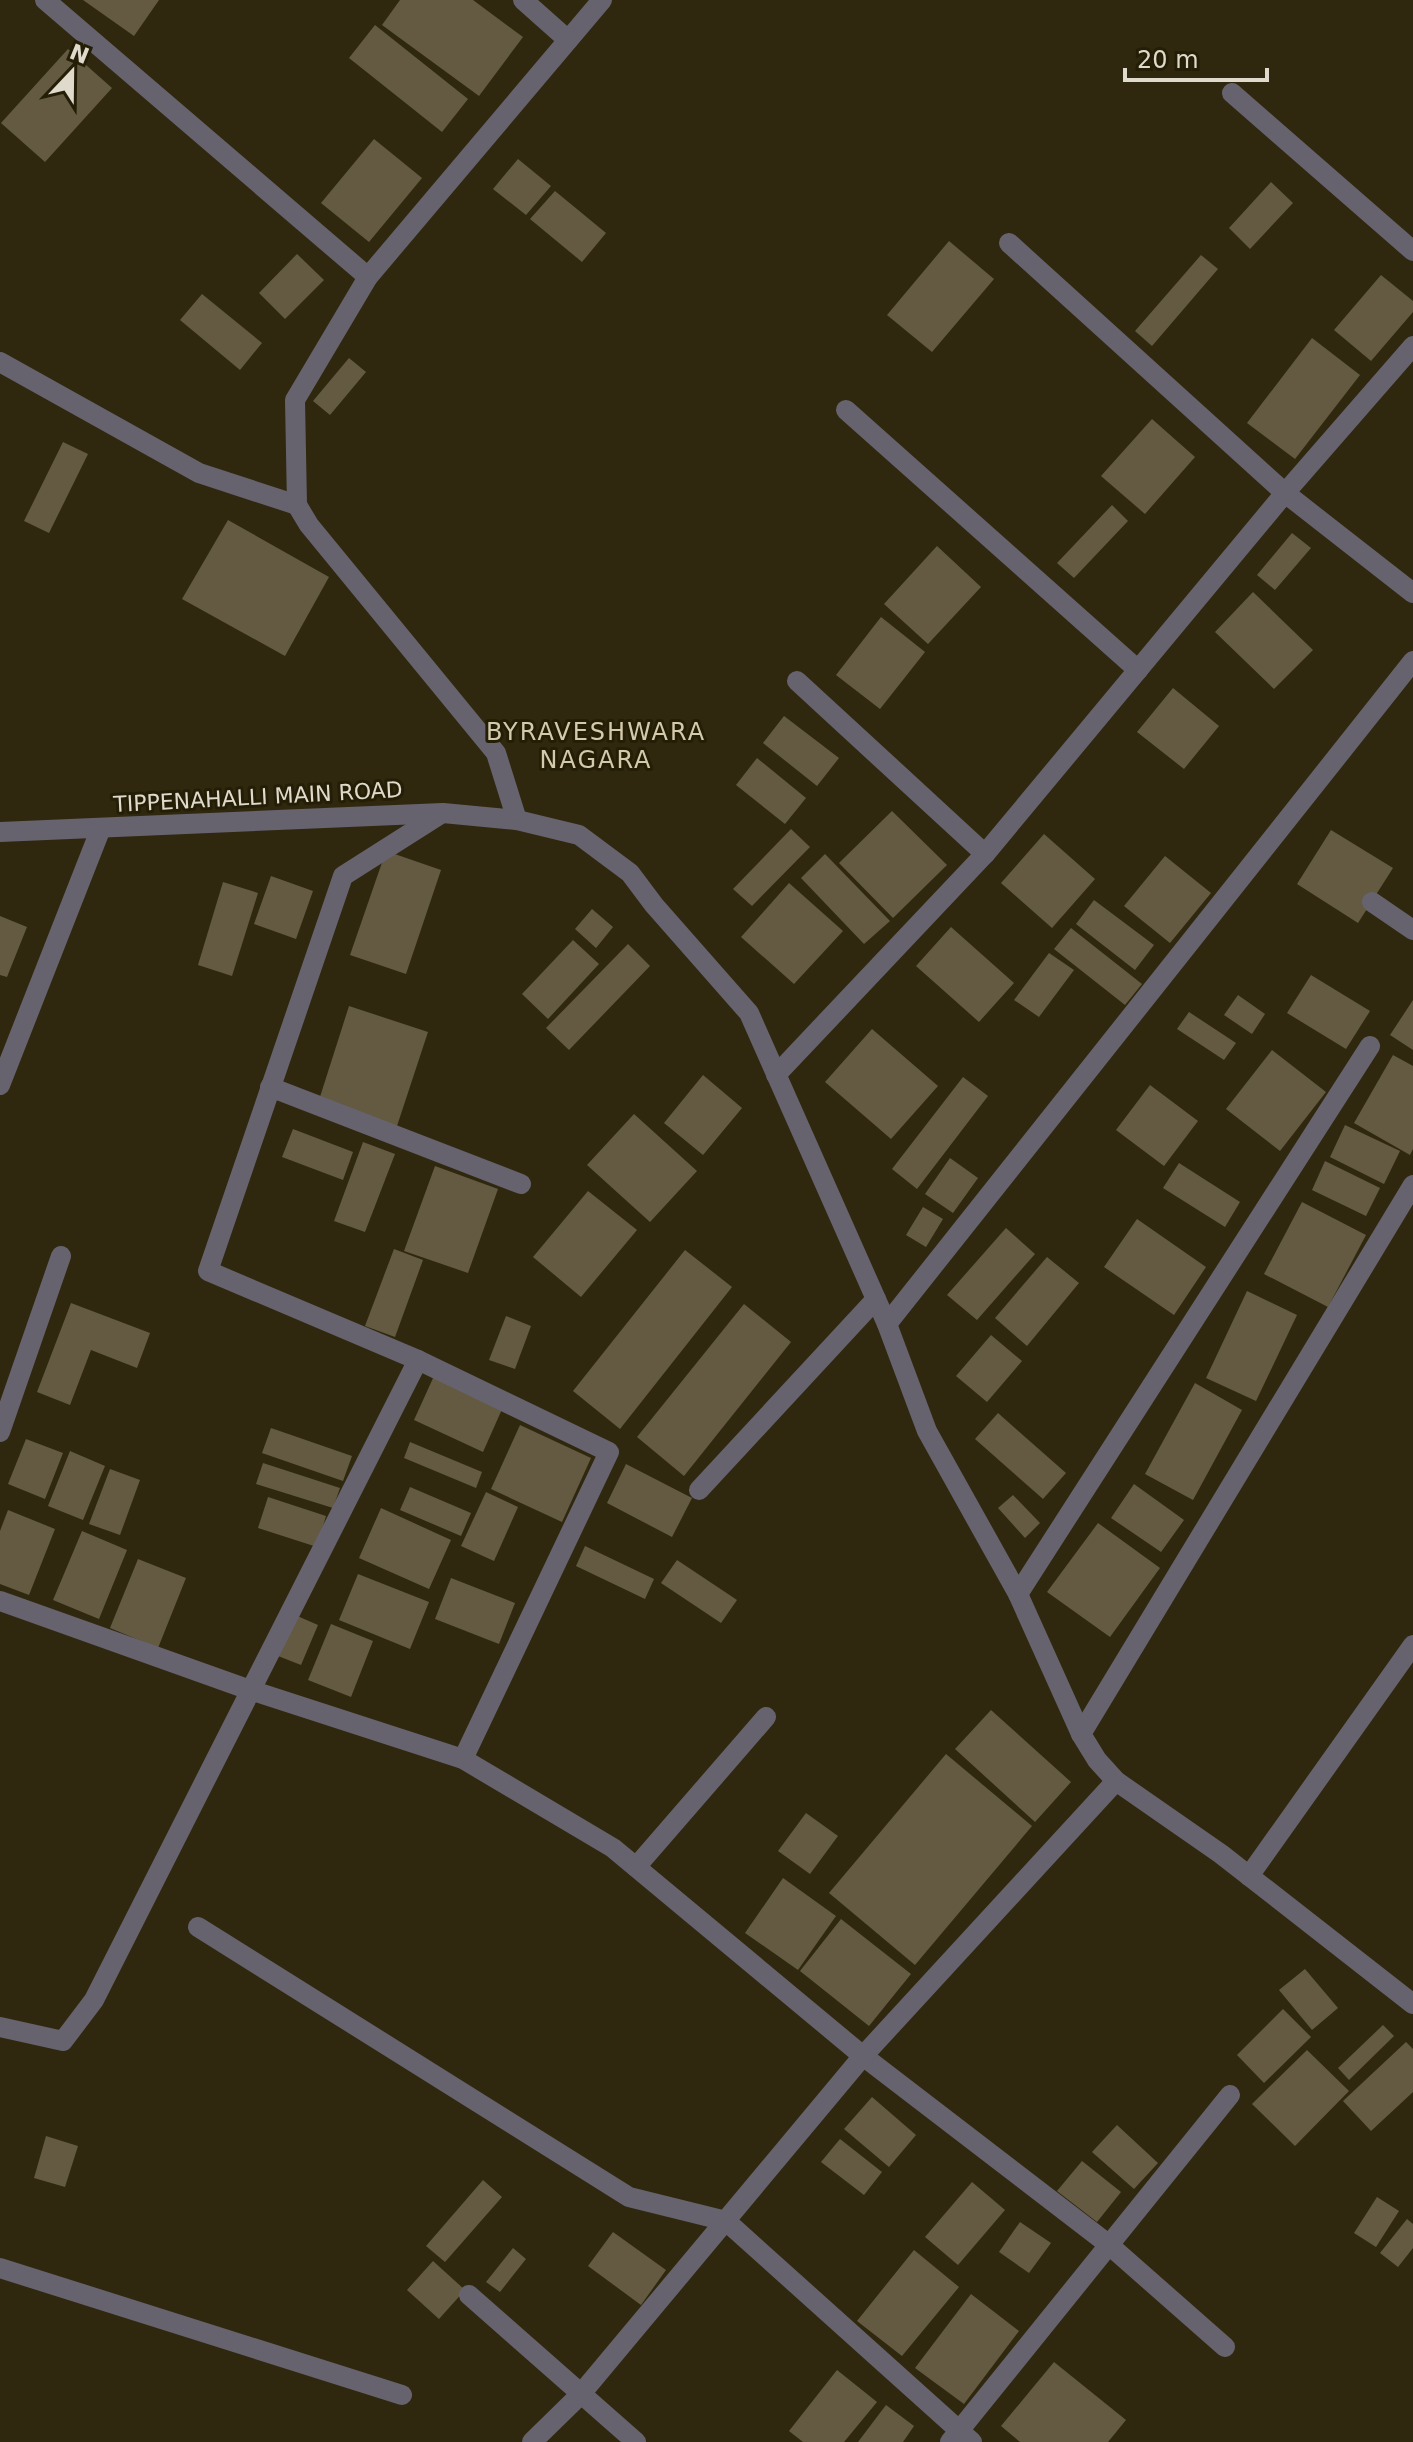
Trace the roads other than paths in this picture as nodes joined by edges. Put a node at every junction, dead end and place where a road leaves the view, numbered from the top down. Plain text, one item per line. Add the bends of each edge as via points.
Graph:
1 (45, 0) edge
2 (523, 0) edge
3 (602, 0) edge
4 (568, 40) junction
5 (1232, 93) dead end
6 (1009, 243) dead end
7 (1413, 251) edge
8 (368, 277) junction
9 (1413, 346) edge
10 (0, 362) edge
11 (846, 410) dead end
12 (1285, 493) junction
13 (297, 505) junction
14 (1413, 593) edge
15 (1413, 661) edge
16 (1138, 670) junction
17 (797, 681) dead end
18 (443, 813) junction
19 (517, 820) junction
20 (101, 828) junction
21 (0, 832) edge
22 (985, 854) junction
23 (1372, 902) dead end
24 (1413, 930) edge
25 (1370, 1046) dead end
26 (776, 1075) junction
27 (0, 1085) edge
28 (270, 1087) junction
29 (521, 1184) dead end
30 (1413, 1185) edge
31 (61, 1256) dead end
32 (876, 1299) junction
33 (887, 1324) junction
34 (418, 1360) junction
35 (0, 1432) edge
36 (699, 1490) dead end
37 (1018, 1594) junction
38 (0, 1601) edge
39 (1413, 1645) edge
40 (250, 1690) junction
41 (766, 1717) dead end
42 (1081, 1734) junction
43 (463, 1759) junction
44 (1116, 1781) junction
45 (636, 1867) junction
46 (1249, 1876) junction
47 (198, 1927) dead end
48 (1413, 2004) edge
49 (0, 2027) edge
50 (863, 2056) junction
51 (1230, 2095) dead end
52 (726, 2221) junction
53 (1108, 2244) junction
54 (0, 2268) edge
55 (469, 2295) dead end
56 (1225, 2347) dead end
57 (402, 2395) dead end
58 (580, 2395) junction
59 (961, 2438) edge
60 (532, 2442) edge
61 (636, 2442) edge

1 - 8 street
2 - 4 street
3 - 4 street
4 - 8 street
5 - 7 street
6 - 12 street
8 - 13 street via 295,400
9 - 12 street
10 - 13 street via 199,473
11 - 16 street
12 - 14 street
12 - 16 street
13 - 19 street via 496,753
15 - 33 street
16 - 22 street
17 - 22 street
18 - 19 street, TIPPENAHALLI MAIN ROAD
18 - 20 street, TIPPENAHALLI MAIN ROAD
18 - 28 street via 343,876
19 - 26 street, TIPPENAHALLI MAIN ROAD via 579,835 630,873 749,1013
20 - 21 street, TIPPENAHALLI MAIN ROAD
20 - 27 street
22 - 26 street
23 - 24 street
25 - 37 street
26 - 32 street, TIPPENAHALLI MAIN ROAD
28 - 29 street
28 - 34 street via 208,1271
30 - 42 street
31 - 35 street
32 - 33 street, TIPPENAHALLI MAIN ROAD
32 - 36 street
33 - 37 street, TIPPENAHALLI MAIN ROAD via 927,1431
34 - 40 street
34 - 43 street via 609,1452
37 - 42 street, TIPPENAHALLI MAIN ROAD
38 - 40 street
39 - 46 street
40 - 43 street
40 - 49 street via 94,2000 63,2041
41 - 45 street
42 - 44 street, TIPPENAHALLI MAIN ROAD
43 - 45 street
44 - 46 street, TIPPENAHALLI MAIN ROAD
44 - 50 street
45 - 50 street
46 - 48 street, TIPPENAHALLI MAIN ROAD
47 - 52 street via 629,2197
50 - 52 street
50 - 53 street
51 - 53 street
52 - 58 street
52 - 59 street
53 - 56 street
53 - 59 street
54 - 57 street
55 - 58 street
58 - 60 street
58 - 61 street

